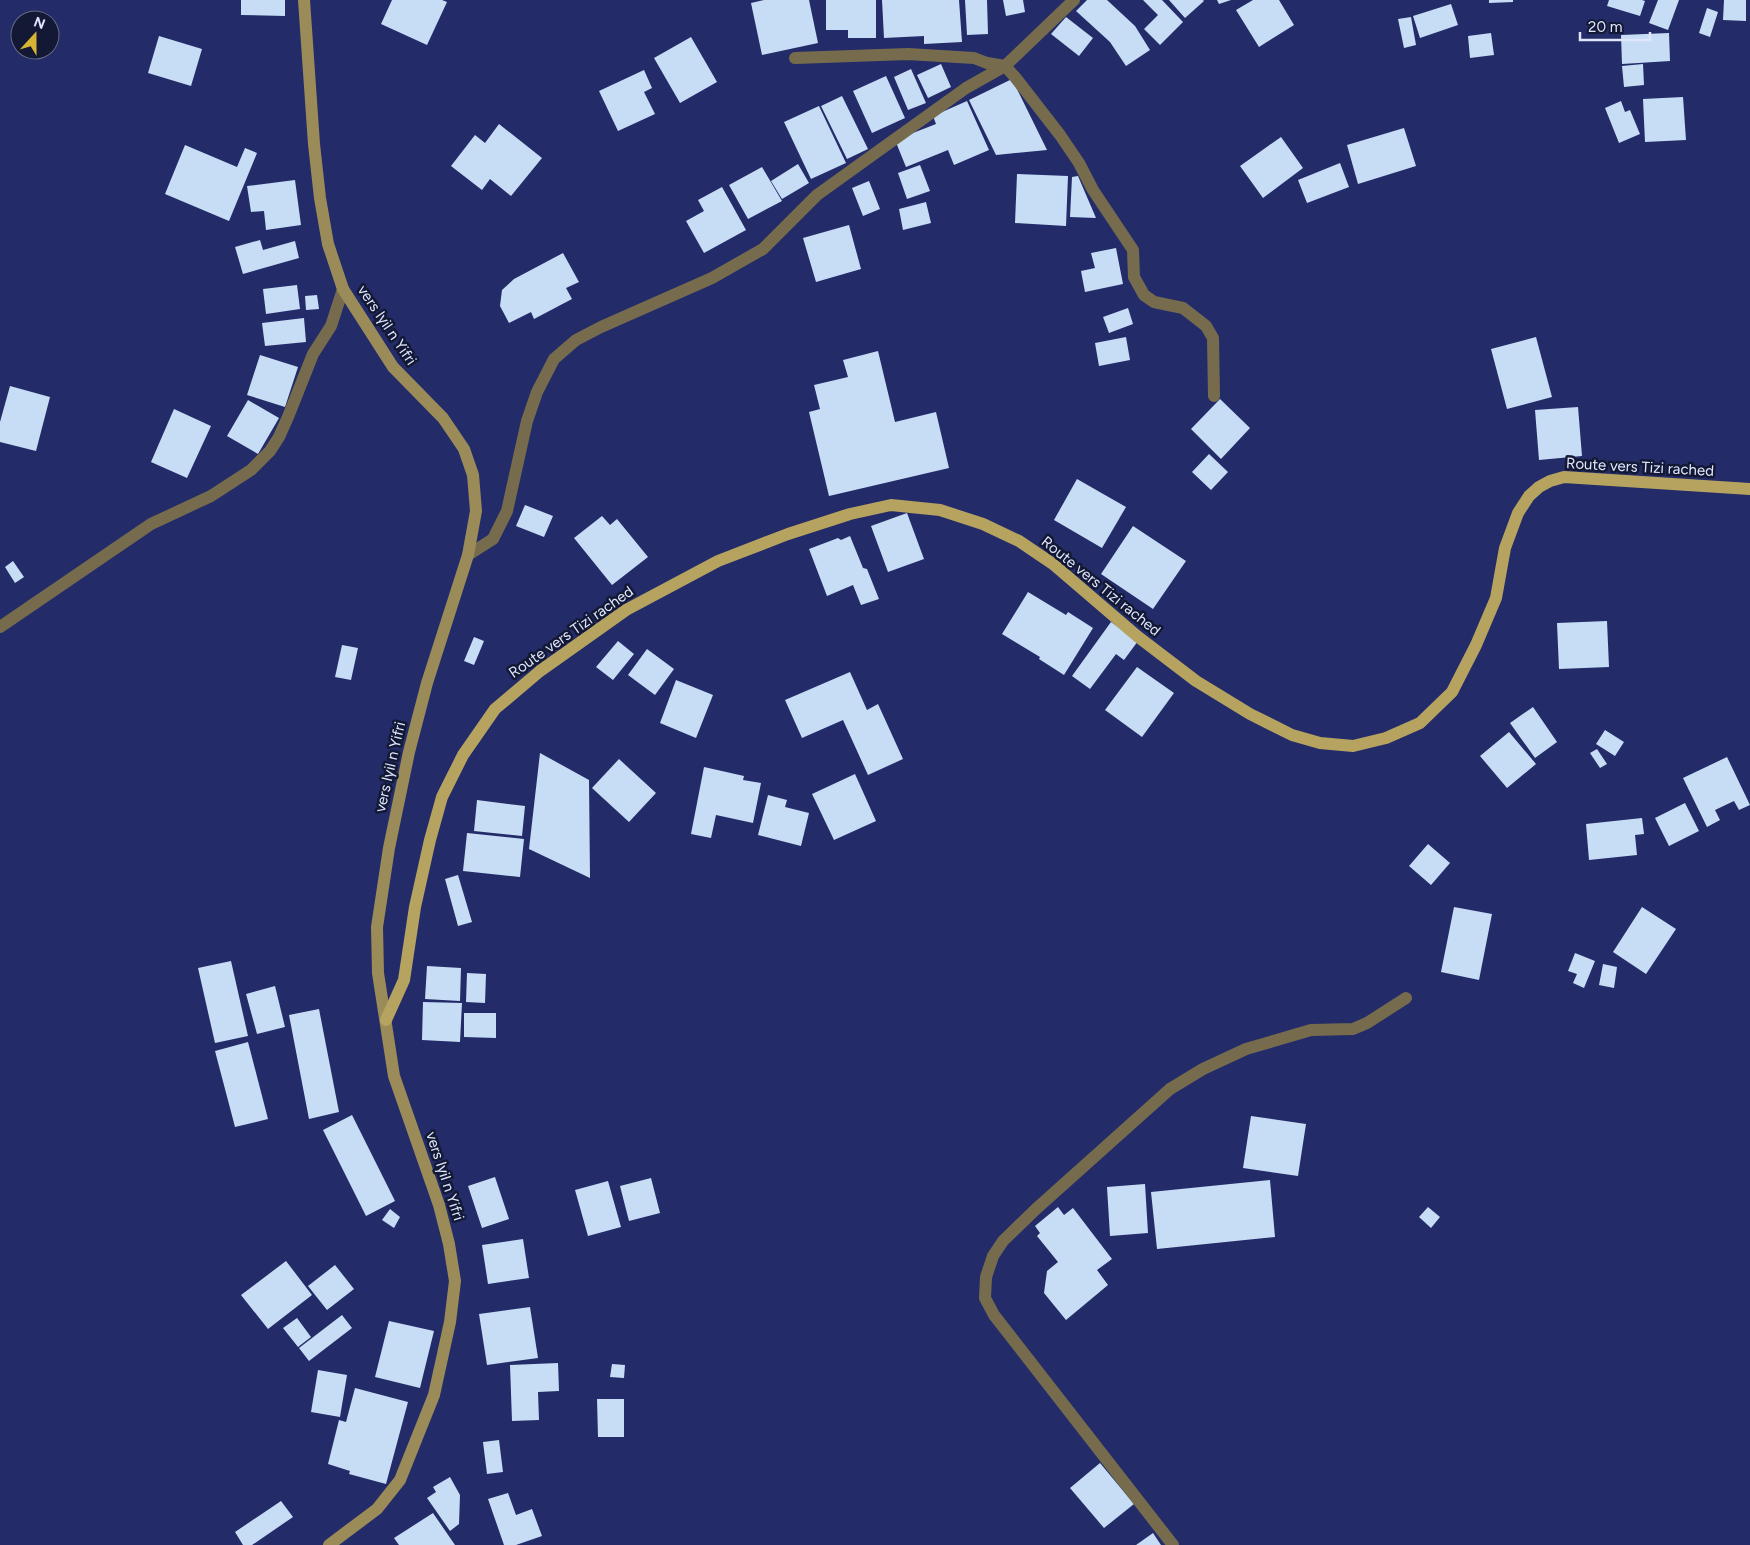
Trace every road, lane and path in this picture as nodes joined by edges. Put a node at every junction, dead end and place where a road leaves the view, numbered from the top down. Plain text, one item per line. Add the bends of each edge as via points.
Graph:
1 (304, 0) edge
2 (1074, 0) edge
3 (796, 58) dead end
4 (1005, 66) junction
5 (343, 289) junction
6 (1214, 396) dead end
7 (1750, 489) edge
8 (468, 555) junction
9 (0, 627) edge
10 (1406, 998) dead end
11 (386, 1020) junction
12 (330, 1545) edge
13 (1173, 1545) edge

1 - 5 main road, vers Iγil n Yifri via 320,198 328,244
2 - 4 street
3 - 4 street via 908,54 974,58
4 - 6 street via 1060,135 1133,250 1134,277 1144,295 1154,302 1182,308 1206,326 1213,338
4 - 8 street via 966,88 817,195 763,249 712,278 600,327 576,340 554,359 526,421 507,511 493,539
5 - 8 main road, vers Iγil n Yifri via 394,367 443,418 464,449 473,475 476,510
5 - 9 street via 331,326 313,354 279,437 251,470 211,496 150,524
7 - 11 main road, Route vers Tizi rached via 1564,477 1539,487 1518,513 1505,548 1496,598 1452,692 1420,723 1386,738 1353,746 1320,743 1292,735 1250,714 1196,681 1137,636 1053,564 983,524 940,510 891,505 788,534 727,558 626,610 494,709 463,755 442,797 416,907 404,980
8 - 11 main road, vers Iγil n Yifri via 427,683 388,848 377,927 378,973
10 - 13 street via 1353,1029 1311,1030 1246,1049 1170,1088 1036,1209 1003,1241 994,1256 986,1277 985,1298 994,1315
11 - 12 main road, vers Iγil n Yifri via 394,1076 439,1205 455,1281 449,1331 434,1395 400,1480 377,1509

